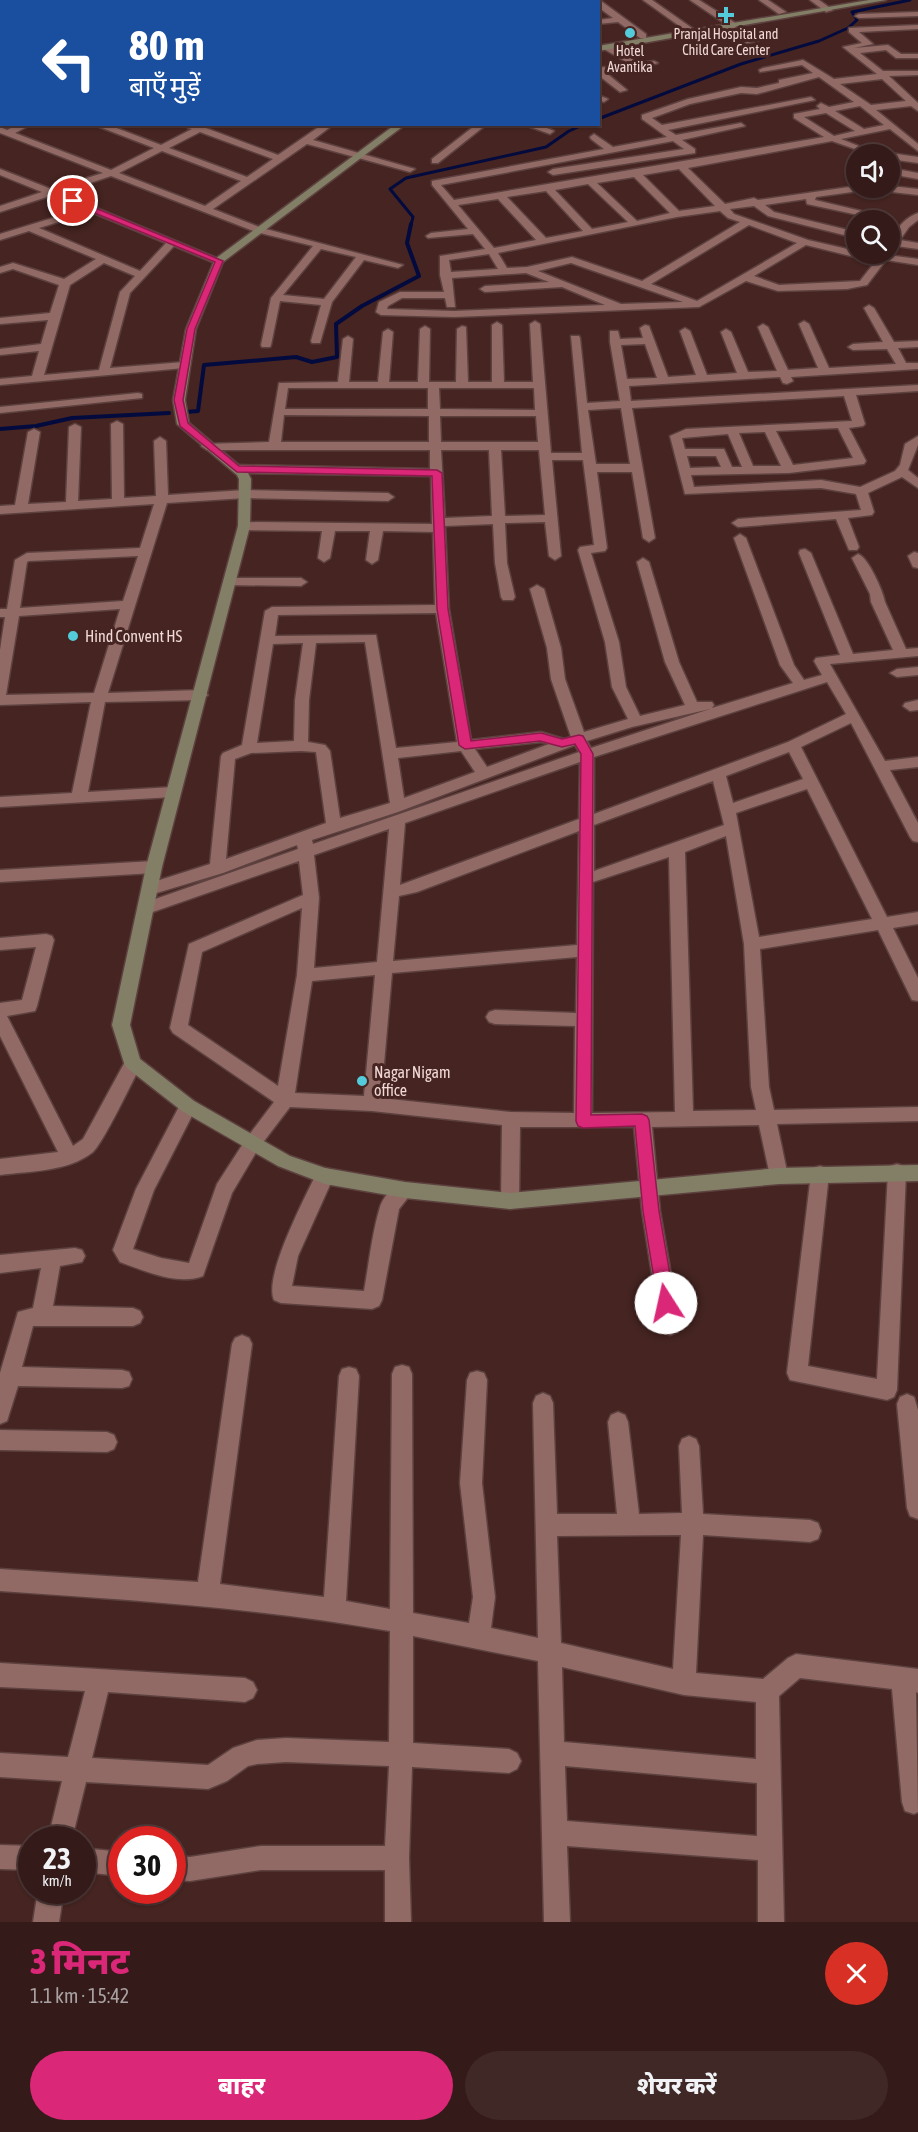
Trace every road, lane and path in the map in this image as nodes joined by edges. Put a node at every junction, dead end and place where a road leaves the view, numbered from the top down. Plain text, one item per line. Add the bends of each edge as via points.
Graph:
1 (647, 0) edge
2 (696, 0) edge
3 (763, 0) edge
4 (814, 0) edge
5 (852, 0) edge
6 (882, 0) edge
7 (600, 5) edge
8 (825, 7) junction
9 (782, 12) junction
10 (918, 14) edge
11 (859, 16) dead end
12 (620, 18) junction
13 (600, 22) edge
14 (730, 25) junction
15 (918, 27) edge
16 (692, 30) junction
17 (643, 36) junction
18 (773, 37) dead end
19 (601, 46) edge
20 (853, 51) junction
21 (918, 56) edge
22 (654, 63) dead end
23 (751, 63) dead end
24 (638, 65) junction
25 (763, 70) junction
26 (600, 71) edge
27 (600, 73) edge
28 (918, 73) edge
29 (821, 74) junction
30 (655, 75) dead end
31 (883, 75) junction
32 (753, 82) dead end
33 (784, 83) junction
34 (832, 84) junction
35 (623, 90) dead end
36 (850, 96) junction
37 (741, 97) dead end
38 (811, 98) junction
39 (916, 102) edge
40 (865, 106) junction
41 (826, 110) junction
42 (762, 111) junction
43 (22, 126) edge
44 (102, 126) edge
45 (192, 126) edge
46 (327, 126) edge
47 (399, 126) edge
48 (480, 126) edge
49 (533, 126) edge
50 (741, 126) dead end
51 (892, 126) junction
52 (662, 128) junction
53 (200, 129) junction
54 (550, 131) dead end
55 (3, 132) edge
56 (862, 132) junction
57 (594, 137) dead end
58 (676, 138) junction
59 (832, 140) junction
60 (306, 141) junction
61 (846, 146) edge
62 (162, 148) junction
63 (918, 148) edge
64 (613, 151) junction
65 (360, 157) junction
66 (900, 157) edge
67 (280, 159) junction
68 (918, 160) edge
69 (435, 161) dead end
70 (681, 166) junction
71 (410, 169) dead end
72 (0, 172) edge
73 (111, 173) junction
74 (636, 173) junction
75 (900, 173) edge
76 (918, 176) edge
77 (12, 177) junction
78 (465, 177) junction
79 (248, 180) junction
80 (0, 181) edge
81 (590, 181) junction
82 (548, 188) junction
83 (846, 190) edge
84 (900, 190) edge
85 (918, 192) edge
86 (54, 194) junction
87 (500, 195) junction
88 (812, 195) junction
89 (755, 202) junction
90 (453, 203) junction
91 (0, 209) edge
92 (92, 209) junction
93 (723, 209) junction
94 (205, 210) junction
95 (846, 211) edge
96 (677, 214) junction
97 (918, 216) edge
98 (746, 223) junction
99 (634, 224) junction
100 (900, 224) edge
101 (905, 225) junction
102 (918, 226) edge
103 (30, 228) junction
104 (259, 230) junction
105 (475, 231) junction
106 (900, 232) edge
107 (590, 233) junction
108 (846, 233) edge
109 (431, 236) dead end
110 (0, 237) edge
111 (543, 241) junction
112 (172, 242) junction
113 (805, 242) junction
114 (319, 245) junction
115 (900, 245) edge
116 (918, 246) edge
117 (564, 249) junction
118 (846, 250) edge
119 (492, 251) junction
120 (362, 256) junction
121 (103, 259) junction
122 (900, 259) edge
123 (219, 261) junction
124 (918, 262) edge
125 (878, 264) edge
126 (399, 265) dead end
127 (0, 270) edge
128 (527, 270) junction
129 (504, 272) junction
130 (481, 273) junction
131 (139, 274) junction
132 (445, 275) junction
133 (746, 277) junction
134 (65, 283) junction
135 (643, 284) junction
136 (566, 285) junction
137 (485, 289) junction
138 (448, 295) junction
139 (276, 298) junction
140 (327, 302) junction
141 (699, 304) junction
142 (624, 308) junction
143 (869, 308) dead end
144 (491, 313) junction
145 (453, 314) junction
146 (54, 316) junction
147 (0, 321) edge
148 (535, 324) dead end
149 (804, 324) dead end
150 (497, 325) dead end
151 (763, 327) dead end
152 (645, 328) dead end
153 (425, 329) dead end
154 (462, 329) dead end
155 (685, 331) dead end
156 (388, 332) dead end
157 (726, 332) dead end
158 (575, 338) dead end
159 (348, 339) dead end
160 (316, 341) dead end
161 (650, 341) junction
162 (918, 344) edge
163 (266, 345) dead end
164 (891, 345) junction
165 (45, 347) junction
166 (853, 347) dead end
167 (0, 352) edge
168 (184, 364) junction
169 (918, 366) edge
170 (903, 367) junction
171 (866, 369) junction
172 (104, 372) junction
173 (825, 372) junction
174 (783, 374) junction
175 (744, 376) junction
176 (703, 378) junction
177 (37, 379) junction
178 (664, 381) junction
179 (0, 382) edge
180 (622, 383) junction
181 (344, 385) junction
182 (383, 385) junction
183 (428, 385) junction
184 (462, 385) junction
185 (498, 385) junction
186 (539, 385) junction
187 (139, 386) junction
188 (918, 388) edge
189 (879, 391) junction
190 (849, 392) junction
191 (793, 396) junction
192 (626, 405) junction
193 (582, 407) junction
194 (0, 410) edge
195 (279, 412) junction
196 (434, 412) junction
197 (541, 412) junction
198 (117, 423) dead end
199 (842, 425) junction
200 (75, 427) dead end
201 (770, 429) junction
202 (732, 430) junction
203 (34, 432) dead end
204 (918, 440) edge
205 (160, 441) dead end
206 (495, 445) junction
207 (207, 446) junction
208 (435, 446) junction
209 (274, 447) junction
210 (545, 451) junction
211 (680, 453) junction
212 (589, 462) junction
213 (637, 468) junction
214 (237, 469) junction
215 (789, 469) junction
216 (731, 470) junction
217 (748, 470) junction
218 (902, 471) junction
219 (684, 472) junction
220 (437, 473) junction
221 (918, 484) edge
222 (740, 488) junction
223 (861, 491) junction
224 (245, 494) junction
225 (388, 497) dead end
226 (162, 499) junction
227 (118, 502) junction
228 (72, 505) junction
229 (21, 508) junction
230 (0, 510) edge
231 (841, 515) junction
232 (552, 518) junction
233 (500, 520) junction
234 (738, 523) dead end
235 (439, 525) junction
236 (244, 526) junction
237 (329, 527) junction
238 (377, 527) junction
239 (649, 538) dead end
240 (740, 538) dead end
241 (144, 552) junction
242 (805, 553) dead end
243 (555, 556) dead end
244 (324, 558) dead end
245 (372, 560) dead end
246 (643, 562) dead end
247 (231, 582) junction
248 (302, 582) dead end
249 (537, 589) dead end
250 (274, 596) junction
251 (508, 597) dead end
252 (127, 605) junction
253 (442, 609) junction
254 (7, 612) edge
255 (267, 640) junction
256 (310, 640) junction
257 (918, 652) edge
258 (902, 654) junction
259 (848, 659) junction
260 (918, 671) edge
261 (897, 673) dead end
262 (830, 677) junction
263 (801, 685) junction
264 (0, 693) edge
265 (770, 694) junction
266 (201, 695) junction
267 (99, 698) junction
268 (0, 700) edge
269 (693, 708) junction
270 (854, 716) junction
271 (636, 721) junction
272 (579, 739) junction
273 (562, 743) junction
274 (465, 745) junction
275 (793, 745) junction
276 (301, 746) junction
277 (249, 748) junction
278 (390, 754) junction
279 (587, 754) junction
280 (918, 762) edge
281 (881, 766) junction
282 (483, 773) junction
283 (718, 773) junction
284 (811, 782) junction
285 (173, 792) junction
286 (79, 797) junction
287 (0, 802) edge
288 (727, 810) junction
289 (398, 813) junction
290 (586, 821) junction
291 (334, 826) junction
292 (732, 828) junction
293 (918, 837) edge
294 (304, 845) junction
295 (677, 849) junction
296 (154, 867) junction
297 (217, 869) junction
298 (0, 876) edge
299 (586, 879) junction
300 (150, 889) junction
301 (392, 892) junction
302 (311, 898) junction
303 (147, 908) junction
304 (918, 918) edge
305 (882, 923) junction
306 (0, 944) edge
307 (752, 944) junction
308 (585, 950) junction
309 (386, 968) junction
310 (305, 975) junction
311 (918, 995) edge
312 (0, 1010) edge
313 (495, 1017) dead end
314 (0, 1018) edge
315 (584, 1020) junction
316 (133, 1063) junction
317 (285, 1100) junction
318 (372, 1104) junction
319 (188, 1106) junction
320 (918, 1114) edge
321 (511, 1119) junction
322 (765, 1119) junction
323 (642, 1120) junction
324 (684, 1120) junction
325 (583, 1121) junction
326 (252, 1144) junction
327 (69, 1156) junction
328 (0, 1167) edge
329 (897, 1172) junction
330 (918, 1173) edge
331 (820, 1174) junction
332 (325, 1176) junction
333 (779, 1176) junction
334 (650, 1188) junction
335 (405, 1190) junction
336 (510, 1201) junction
337 (75, 1256) dead end
338 (52, 1258) junction
339 (0, 1263) edge
340 (42, 1315) junction
341 (133, 1317) dead end
342 (670, 1326) dead end
343 (242, 1344) dead end
344 (402, 1374) dead end
345 (349, 1376) dead end
346 (9, 1377) junction
347 (122, 1379) dead end
348 (477, 1380) dead end
349 (543, 1403) dead end
350 (907, 1404) dead end
351 (0, 1414) edge
352 (618, 1422) dead end
353 (0, 1440) edge
354 (107, 1442) dead end
355 (689, 1446) dead end
356 (918, 1508) edge
357 (629, 1524) junction
358 (693, 1524) junction
359 (548, 1525) junction
360 (810, 1531) dead end
361 (0, 1580) edge
362 (208, 1594) junction
363 (334, 1610) junction
364 (403, 1622) junction
365 (478, 1636) junction
366 (551, 1654) junction
367 (0, 1675) edge
368 (99, 1680) junction
369 (911, 1680) edge
370 (684, 1683) junction
371 (245, 1690) dead end
372 (766, 1691) junction
373 (554, 1753) junction
374 (401, 1754) junction
375 (509, 1761) dead end
376 (0, 1765) edge
377 (77, 1769) junction
378 (768, 1772) junction
379 (914, 1802) dead end
380 (63, 1826) edge
381 (557, 1833) junction
382 (769, 1849) junction
383 (0, 1857) edge
384 (18, 1858) edge
385 (397, 1858) junction
386 (186, 1869) edge
387 (49, 1904) edge
388 (46, 1922) edge
389 (398, 1922) edge
390 (557, 1922) edge
391 (771, 1922) edge

1 - 16 street
2 - 14 street
3 - 9 street
4 - 8 street
5 - 8 main road
6 - 8 main road
7 - 12 street
8 - 9 main road
8 - 14 main road
9 - 14 main road
10 - 11 street
12 - 13 street
12 - 17 street
14 - 16 main road
14 - 18 street via 750,41
15 - 20 street via 853,29 868,43 847,46
16 - 17 main road
16 - 19 main road
17 - 19 main road
19 - 24 street
20 - 21 street via 886,47 899,56
20 - 31 street
22 - 24 street
23 - 25 street
24 - 26 street
24 - 30 street
25 - 29 street via 803,62
25 - 33 street
27 - 35 street
28 - 31 street
29 - 33 street
29 - 34 street
31 - 34 street
31 - 39 street
32 - 33 street
33 - 52 street via 758,91 741,90 645,116
34 - 36 street
36 - 38 street
36 - 40 street
37 - 42 street
38 - 41 street
38 - 42 street
39 - 40 street
40 - 41 street
40 - 51 street
41 - 56 street
41 - 59 street via 797,116
42 - 52 street
43 - 55 street
44 - 62 street
45 - 53 street
46 - 60 street
47 - 65 main road
48 - 69 street
49 - 54 street
50 - 58 street
51 - 56 street
51 - 63 street
52 - 58 street
53 - 62 street
53 - 67 street
55 - 73 street
56 - 59 street
57 - 64 street
58 - 64 street
58 - 78 street via 692,151 471,184
59 - 61 street
59 - 70 street
60 - 65 street
60 - 67 street
62 - 73 street
62 - 79 street
64 - 78 street
65 - 71 street
65 - 104 main road
66 - 68 street
67 - 79 street
70 - 74 street
70 - 93 street
72 - 77 street
73 - 86 street
73 - 94 street
74 - 81 street
74 - 96 street
75 - 76 street
77 - 80 street
77 - 86 street
78 - 90 street via 435,183
79 - 94 street
81 - 82 street
81 - 99 street
82 - 87 street
82 - 107 street
83 - 88 street
84 - 85 street
86 - 91 street
86 - 92 street
87 - 90 street
87 - 111 street
88 - 89 street
88 - 95 street via 810,202
89 - 93 street
89 - 108 street via 771,214
90 - 105 street
92 - 103 street
92 - 112 street
93 - 96 street
93 - 98 street
94 - 104 street
96 - 99 street
97 - 101 street
98 - 113 street
98 - 135 street
99 - 107 street
100 - 101 street
101 - 102 street
101 - 106 street
103 - 110 street
103 - 121 street
104 - 114 street
104 - 123 main road
105 - 109 street
105 - 119 street
107 - 117 street
111 - 117 street
111 - 119 street
112 - 123 street
112 - 131 street
113 - 118 street
113 - 133 street
114 - 120 street
114 - 139 street
115 - 116 street
117 - 128 street
117 - 135 street
119 - 129 street
119 - 132 street via 444,258
120 - 126 street
120 - 140 street
121 - 131 street
121 - 134 street
122 - 124 street
123 - 168 main road via 191,329
125 - 133 street via 863,283 847,286 778,288
127 - 134 street via 13,266
128 - 129 street
128 - 136 street
129 - 130 street
130 - 132 street
130 - 137 street
131 - 172 street via 125,292
132 - 138 street
133 - 141 street
134 - 146 street
135 - 141 street
136 - 137 street
136 - 142 street
137 - 144 street
138 - 145 street
138 - 145 street via 394,297 383,304 381,312
139 - 140 street
139 - 163 street
140 - 160 street
141 - 142 street
142 - 144 street
143 - 164 street
144 - 145 street
146 - 147 street
146 - 165 street
148 - 186 street
149 - 173 street
150 - 185 street
151 - 174 street
152 - 161 street
153 - 183 street
154 - 184 street
155 - 176 street
156 - 182 street
157 - 175 street
158 - 193 street
159 - 181 street
161 - 178 street
161 - 180 street via 614,337
162 - 164 street
164 - 166 street
164 - 170 street
165 - 167 street
165 - 177 street
168 - 187 street
168 - 207 main road via 179,400 183,424
169 - 170 street
170 - 171 street
171 - 173 street
171 - 189 street
172 - 177 street
172 - 187 street
173 - 174 street
174 - 175 street
174 - 191 street
175 - 176 street
176 - 178 street
177 - 179 street
178 - 180 street
180 - 192 street
181 - 182 street
181 - 195 street via 283,385
182 - 183 street
183 - 184 street
183 - 196 street
184 - 185 street
185 - 186 street
186 - 197 street
187 - 194 street
188 - 189 street
189 - 190 street
190 - 191 street
190 - 199 street via 859,424
191 - 192 street
192 - 193 street
192 - 213 street
193 - 212 street
195 - 196 street
195 - 209 street
196 - 197 street
196 - 208 street
197 - 210 street
198 - 227 street
199 - 201 street
199 - 215 street via 860,462
200 - 228 street
201 - 202 street
201 - 215 street
202 - 211 street via 679,434 676,436
202 - 217 street
203 - 229 street
204 - 218 street via 911,444
205 - 226 street
206 - 208 street
206 - 210 street
206 - 233 street
207 - 209 street
207 - 214 main road
208 - 209 street
208 - 220 street
210 - 212 street
210 - 232 street
211 - 216 street via 720,452
211 - 219 street
212 - 213 street
212 - 271 street via 601,548 584,550 612,642 619,687
213 - 239 street
214 - 220 street
214 - 224 main road via 245,479
215 - 217 street
216 - 217 street
216 - 219 street
216 - 222 street
218 - 221 street
218 - 223 street
219 - 222 street via 689,491
220 - 235 street
222 - 223 street via 821,484
223 - 231 street via 868,513
224 - 225 street
224 - 226 street
224 - 236 main road
226 - 227 street
226 - 241 street
227 - 228 street
228 - 229 street
229 - 230 street
231 - 234 street
231 - 258 street
232 - 233 street
232 - 243 street
233 - 235 street
233 - 251 street via 501,563
235 - 238 street
235 - 253 street
236 - 237 street
236 - 247 main road
237 - 238 street
237 - 244 street
238 - 245 street
240 - 263 street via 788,665
241 - 252 street
241 - 254 street via 27,557 21,560
242 - 259 street
246 - 269 street via 672,662
247 - 250 street
247 - 266 main road
248 - 250 street
249 - 272 street via 554,648 558,679
250 - 253 street
250 - 255 street
252 - 254 street
252 - 267 street
253 - 274 street
254 - 264 street
255 - 256 street
255 - 277 street
256 - 276 street
256 - 278 street via 371,638
257 - 258 street
258 - 259 street
259 - 262 street via 821,661
260 - 261 street
262 - 263 street
262 - 270 street
263 - 265 street
265 - 269 street
265 - 279 street
266 - 267 street
266 - 285 main road
267 - 268 street
267 - 286 street
269 - 271 street
270 - 275 street
270 - 281 street
271 - 272 street
272 - 273 street
272 - 279 street
273 - 274 street via 541,737
273 - 282 street
274 - 278 street
274 - 282 street
275 - 283 street
275 - 284 street
276 - 277 street
276 - 291 street via 316,746 323,751
277 - 297 street via 228,756
278 - 289 street
279 - 289 street
279 - 290 street
280 - 281 street
281 - 293 street
282 - 289 street
283 - 288 street
283 - 290 street
284 - 288 street
284 - 305 street
285 - 286 street
285 - 296 main road
286 - 287 street
288 - 292 street
289 - 291 street
289 - 294 street
289 - 301 street
290 - 299 street
290 - 301 street
291 - 294 street
292 - 295 street
292 - 307 street
294 - 297 street
294 - 302 street
294 - 303 street
295 - 299 street
295 - 324 street
296 - 298 street
296 - 300 main road
297 - 300 street
299 - 308 street
300 - 303 main road
301 - 309 street
302 - 310 street
302 - 317 street via 195,948 179,1028
303 - 316 main road via 121,1025
304 - 305 street
305 - 307 street
305 - 311 street
306 - 312 street via 46,939 29,1006
307 - 322 street
308 - 309 street
308 - 315 street
309 - 310 street
309 - 318 street
310 - 317 street
313 - 315 street
314 - 327 street
315 - 325 street
316 - 319 main road
316 - 327 street via 89,1144
317 - 318 street
317 - 326 street
318 - 321 street
319 - 326 main road
319 - 326 street via 135,1212 123,1250 127,1256 161,1267 196,1270 225,1190
320 - 322 street
321 - 325 street
321 - 336 street
322 - 324 street
322 - 333 street
323 - 324 street
323 - 325 street
323 - 334 street
326 - 332 main road
327 - 328 street
329 - 330 main road
329 - 331 main road
329 - 331 street via 887,1390 797,1374
331 - 333 main road
332 - 335 main road
332 - 335 street via 288,1256 281,1294 372,1300 390,1206
333 - 334 main road
334 - 336 main road
334 - 342 street
335 - 336 main road
337 - 338 street
338 - 339 street
338 - 340 street
340 - 341 street
340 - 346 street via 24,1319
343 - 362 street
344 - 364 street
345 - 363 street
346 - 347 street
346 - 351 street
348 - 365 street via 471,1483 484,1597
349 - 359 street
350 - 356 street
352 - 357 street
353 - 354 street
355 - 358 street
357 - 358 street
357 - 359 street
358 - 360 street
358 - 370 street
359 - 366 street
361 - 362 street
362 - 363 street
363 - 364 street
364 - 365 street
364 - 374 street
365 - 366 street
366 - 370 street
366 - 373 street
367 - 368 street
368 - 371 street
368 - 377 street
369 - 372 street via 796,1666
369 - 379 street
370 - 372 street
372 - 378 street
373 - 378 street
373 - 381 street
374 - 375 street
374 - 377 street via 271,1751 246,1754 208,1777
374 - 385 street
376 - 377 street
377 - 380 street
378 - 382 street
381 - 382 street
381 - 390 street
382 - 391 street
383 - 384 street
385 - 386 street via 261,1858
385 - 389 street
387 - 388 street

